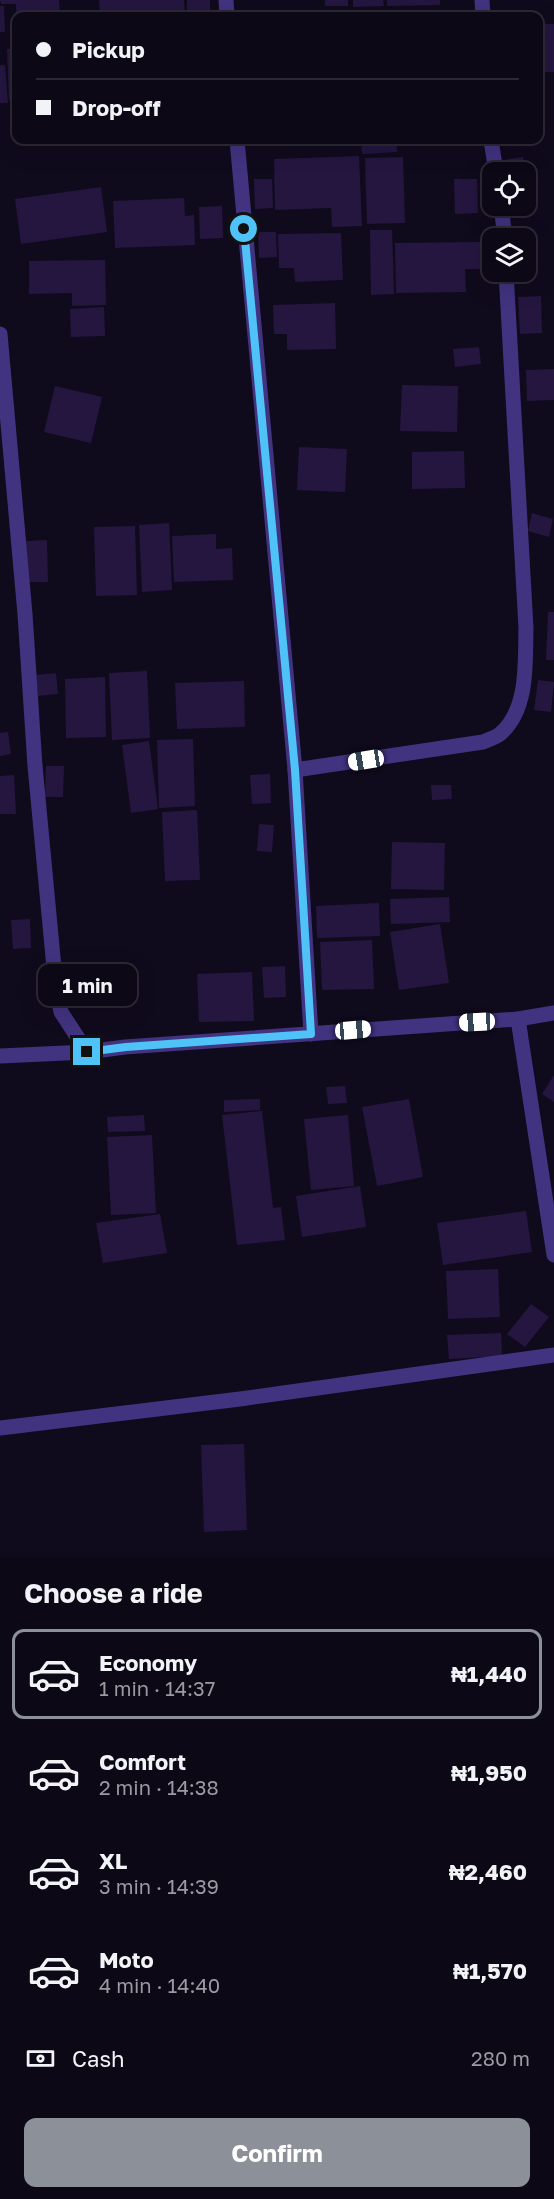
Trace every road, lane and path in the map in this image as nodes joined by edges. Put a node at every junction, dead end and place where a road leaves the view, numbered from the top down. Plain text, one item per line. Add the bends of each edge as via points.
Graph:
1 (237, 144) edge
2 (492, 144) edge
3 (494, 162) edge
4 (507, 282) edge
5 (0, 334) edge
6 (295, 770) junction
7 (554, 1013) edge
8 (518, 1019) junction
9 (311, 1034) junction
10 (87, 1052) junction
11 (0, 1056) edge
12 (554, 1255) edge
13 (554, 1355) edge
14 (0, 1428) edge

1 - 6 street
2 - 3 street
4 - 6 street via 526,628 524,686 512,718 500,734 483,742
5 - 10 street via 56,989 61,1012
6 - 9 street
7 - 8 street
8 - 9 street
8 - 12 street
9 - 10 street
10 - 11 street
13 - 14 street

